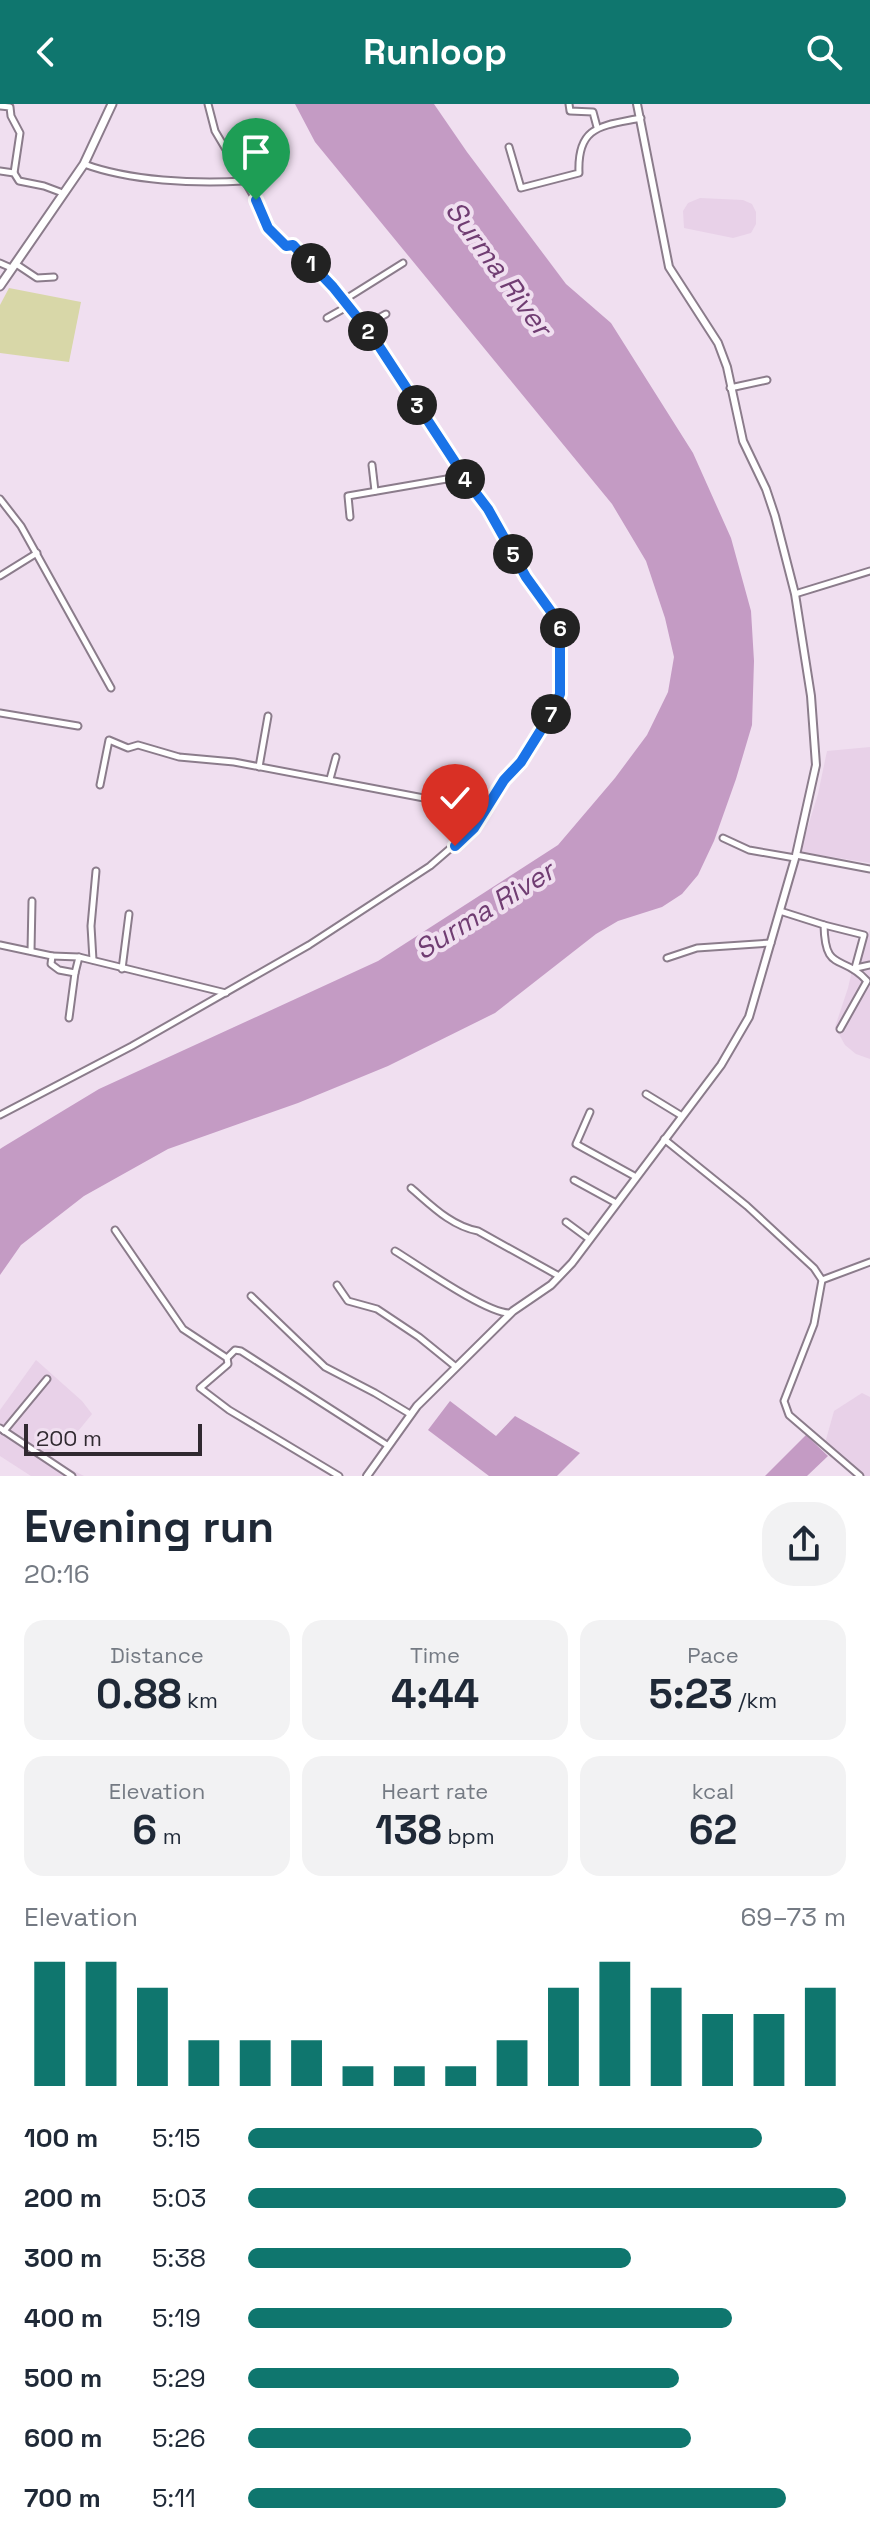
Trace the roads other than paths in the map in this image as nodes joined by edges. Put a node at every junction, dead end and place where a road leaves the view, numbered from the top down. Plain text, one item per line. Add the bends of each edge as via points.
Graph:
1 (110, 104) edge
2 (208, 104) edge
3 (569, 104) edge
4 (637, 104) edge
5 (0, 106) edge
6 (641, 118) junction
7 (597, 127) junction
8 (509, 147) dead end
9 (84, 164) junction
10 (0, 171) edge
11 (14, 173) junction
12 (244, 181) junction
13 (60, 192) junction
14 (0, 263) edge
15 (403, 263) dead end
16 (12, 266) junction
17 (54, 277) dead end
18 (0, 279) edge
19 (0, 286) edge
20 (344, 300) junction
21 (386, 314) dead end
22 (327, 318) dead end
23 (364, 326) junction
24 (767, 380) dead end
25 (730, 388) junction
26 (372, 465) dead end
27 (464, 476) junction
28 (375, 491) junction
29 (0, 499) edge
30 (350, 517) dead end
31 (37, 553) junction
32 (870, 571) edge
33 (0, 576) edge
34 (795, 594) junction
35 (111, 688) dead end
36 (0, 713) edge
37 (268, 716) dead end
38 (78, 726) dead end
39 (336, 757) dead end
40 (259, 767) junction
41 (330, 779) junction
42 (100, 785) dead end
43 (487, 810) junction
44 (723, 838) dead end
45 (796, 856) junction
46 (870, 869) edge
47 (96, 871) dead end
48 (32, 901) dead end
49 (780, 911) junction
50 (129, 914) dead end
51 (824, 925) junction
52 (771, 943) junction
53 (0, 945) edge
54 (31, 951) junction
55 (52, 956) junction
56 (79, 957) junction
57 (667, 958) dead end
58 (93, 960) junction
59 (870, 965) edge
60 (855, 968) junction
61 (122, 969) junction
62 (75, 973) junction
63 (227, 993) junction
64 (69, 1018) dead end
65 (840, 1029) dead end
66 (646, 1094) dead end
67 (590, 1112) dead end
68 (0, 1115) edge
69 (682, 1116) junction
70 (664, 1139) junction
71 (636, 1177) junction
72 (574, 1180) dead end
73 (411, 1188) dead end
74 (616, 1203) junction
75 (566, 1222) dead end
76 (115, 1230) dead end
77 (589, 1239) junction
78 (395, 1251) dead end
79 (870, 1262) edge
80 (559, 1276) junction
81 (822, 1280) junction
82 (337, 1285) dead end
83 (251, 1296) dead end
84 (510, 1313) junction
85 (227, 1358) junction
86 (456, 1367) junction
87 (47, 1379) dead end
88 (410, 1414) junction
89 (2, 1430) edge
90 (387, 1445) junction
91 (72, 1476) edge
92 (339, 1476) edge
93 (367, 1476) edge
94 (860, 1476) edge

1 - 9 main road
1 - 13 main road
2 - 12 street via 215,131
3 - 7 street via 570,111 593,112
4 - 6 street
5 - 11 street via 10,107 20,133
6 - 7 street
6 - 25 street via 669,267 718,343
7 - 8 street via 578,154 579,173 521,188
9 - 12 street via 131,177
9 - 16 main road
10 - 11 street
11 - 13 street via 19,181
12 - 20 street via 268,228 286,246 293,245
13 - 16 main road
14 - 16 street
15 - 20 street
16 - 17 street via 37,278
16 - 18 main road
16 - 19 main road
20 - 22 street via 343,309
20 - 23 street
21 - 23 street
23 - 27 street
24 - 25 street
25 - 34 street
26 - 28 street
27 - 28 street
27 - 43 street via 560,624 560,694
28 - 30 street via 348,496
29 - 31 street
31 - 33 street
31 - 35 street
32 - 34 street
34 - 45 street via 816,765
36 - 38 street
37 - 40 street
39 - 41 street
40 - 41 street
40 - 42 street via 179,757 138,745 128,748 109,740
41 - 43 street
43 - 63 street via 430,866
44 - 45 street via 749,850
45 - 46 street
45 - 49 street
47 - 58 street
48 - 54 street
49 - 51 street
49 - 52 street
50 - 61 street
51 - 60 street via 830,957
51 - 60 street via 864,935
52 - 57 street via 697,948
52 - 69 street via 749,1017
53 - 54 street
54 - 55 street
55 - 56 street
55 - 62 street via 51,964 59,970
56 - 58 street
56 - 62 street
58 - 61 street
59 - 60 street
60 - 65 street via 867,981
61 - 63 street
62 - 64 street
63 - 68 street
66 - 69 street
67 - 71 street via 576,1144
69 - 70 street
70 - 71 street
70 - 81 street via 747,1206
71 - 74 street
72 - 74 street
73 - 80 street via 443,1217
74 - 77 street
75 - 77 street
76 - 85 street via 183,1329
77 - 80 street
78 - 84 street via 498,1312
79 - 81 street
80 - 84 street
81 - 94 street via 814,1324 784,1401 789,1415
82 - 86 street via 348,1301 377,1309
83 - 88 street via 325,1367
84 - 86 street
85 - 90 street via 241,1351
85 - 92 street via 228,1364 200,1388
86 - 88 street
87 - 89 street
88 - 90 street
89 - 91 street
90 - 93 street

